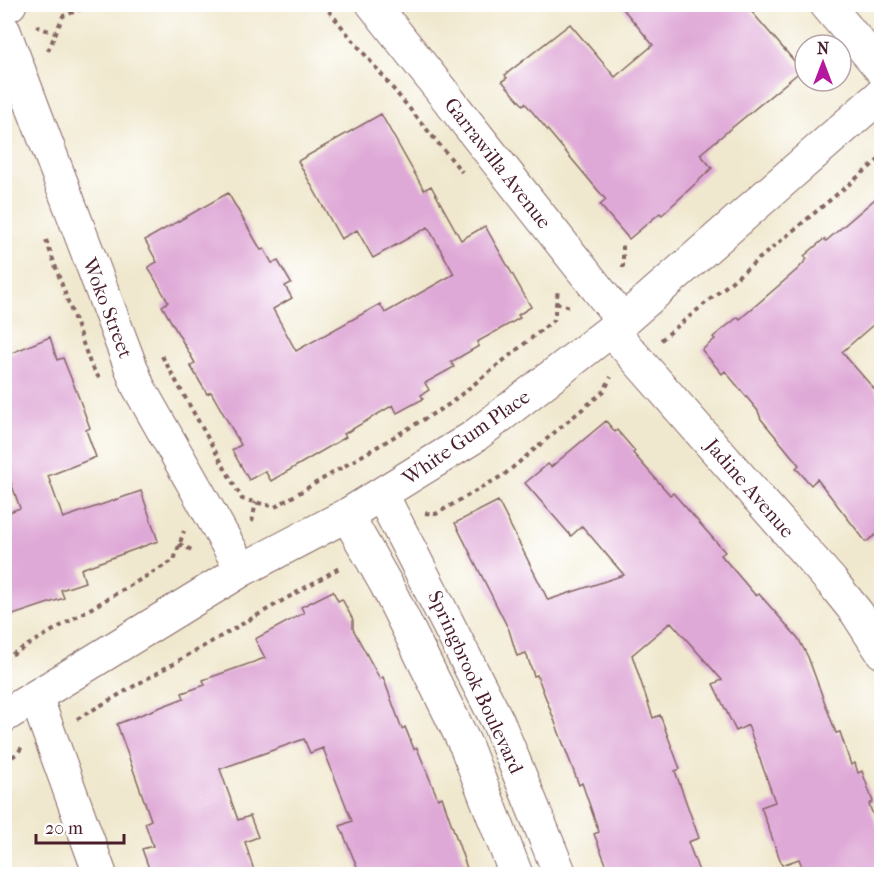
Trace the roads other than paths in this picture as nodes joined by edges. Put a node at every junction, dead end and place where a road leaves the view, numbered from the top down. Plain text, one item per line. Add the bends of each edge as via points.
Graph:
1 (10, 4) edge
2 (373, 4) edge
3 (826, 4) edge
4 (4, 7) edge
5 (4, 31) edge
6 (882, 70) edge
7 (882, 94) edge
8 (617, 325) junction
9 (382, 495) junction
10 (347, 515) junction
11 (242, 570) junction
12 (882, 652) edge
13 (36, 697) junction
14 (4, 716) edge
15 (100, 874) edge
16 (516, 874) edge
17 (560, 874) edge

1 - 4 street
2 - 8 street, Garrawilla Avenue
3 - 6 street
5 - 11 street, Woko Street via 138,386
7 - 8 street, White Gum Place
8 - 9 street, White Gum Place via 472,438
8 - 12 street, Jadine Avenue via 832,582
9 - 10 street, White Gum Place
9 - 17 street, Springbrook Boulevard via 498,722
10 - 11 street, White Gum Place
10 - 16 street, Springbrook Boulevard via 387,586 466,746
11 - 13 street, White Gum Place
13 - 14 street, White Gum Place
13 - 15 street

